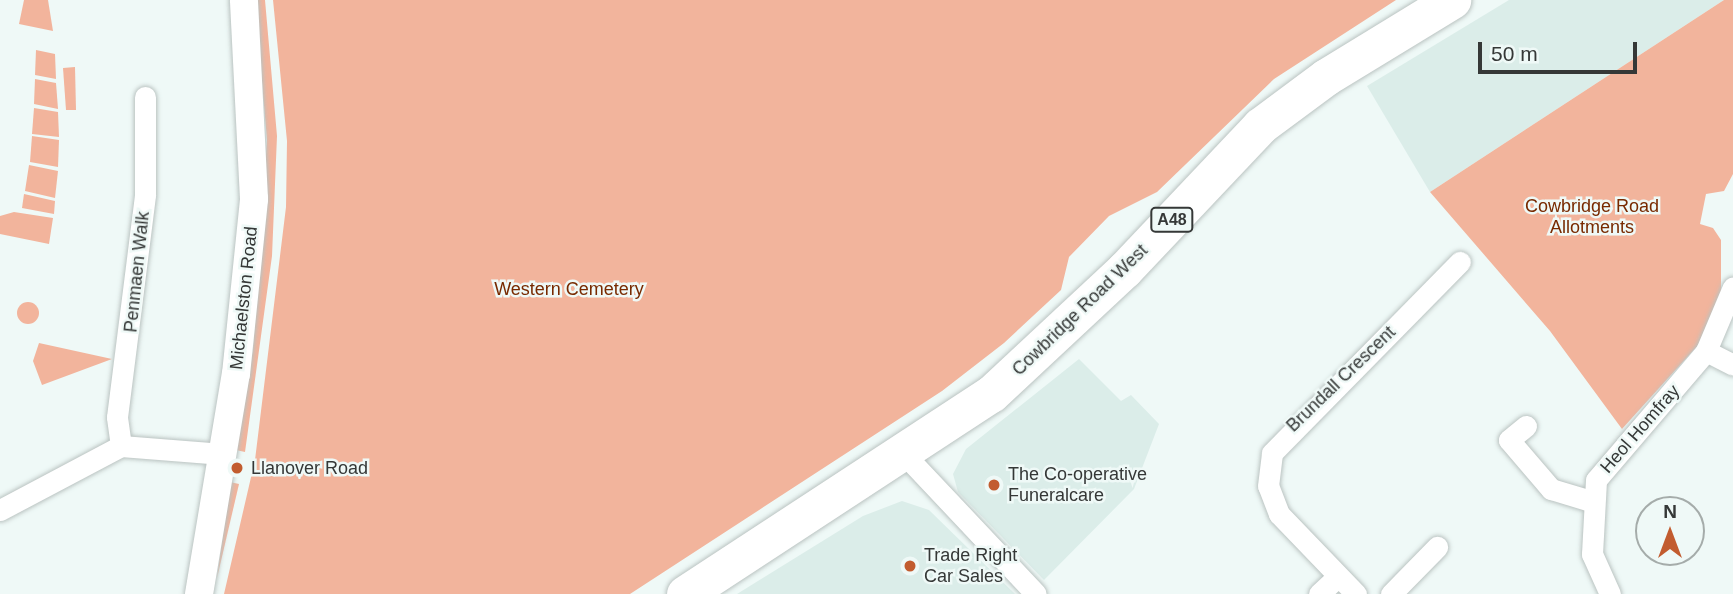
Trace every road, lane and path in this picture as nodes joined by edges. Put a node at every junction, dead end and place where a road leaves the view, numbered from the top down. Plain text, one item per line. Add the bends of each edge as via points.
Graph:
1 (244, 0) edge
2 (1451, 0) edge
3 (145, 97) dead end
4 (1460, 262) dead end
5 (1733, 287) edge
6 (1706, 351) junction
7 (1733, 365) edge
8 (1526, 426) dead end
9 (121, 446) junction
10 (223, 454) junction
11 (904, 454) junction
12 (1591, 501) junction
13 (0, 510) edge
14 (1437, 547) dead end
15 (1336, 577) junction
16 (199, 594) edge
17 (685, 594) edge
18 (1036, 594) edge
19 (1319, 594) edge
20 (1356, 594) edge
21 (1391, 594) edge
22 (1610, 594) edge

1 - 10 street, Michaelston Road via 255,189
2 - 11 highway, Cowbridge Road West / A48 via 1326,77 1261,127 1042,349
3 - 9 street, Penmaen Walk via 145,194 117,417
4 - 15 street, Brundall Crescent via 1272,453 1272,500
5 - 6 street, Heol Homfray
6 - 7 street
6 - 12 street, Heol Homfray via 1610,458
8 - 12 street via 1509,440 1550,489
9 - 10 street
9 - 13 street
10 - 16 street, Michaelston Road
11 - 17 highway, Cowbridge Road West / A48
11 - 18 street
12 - 22 street, Heol Homfray via 1592,554
14 - 21 street
15 - 19 street
15 - 20 street, Brundall Crescent

